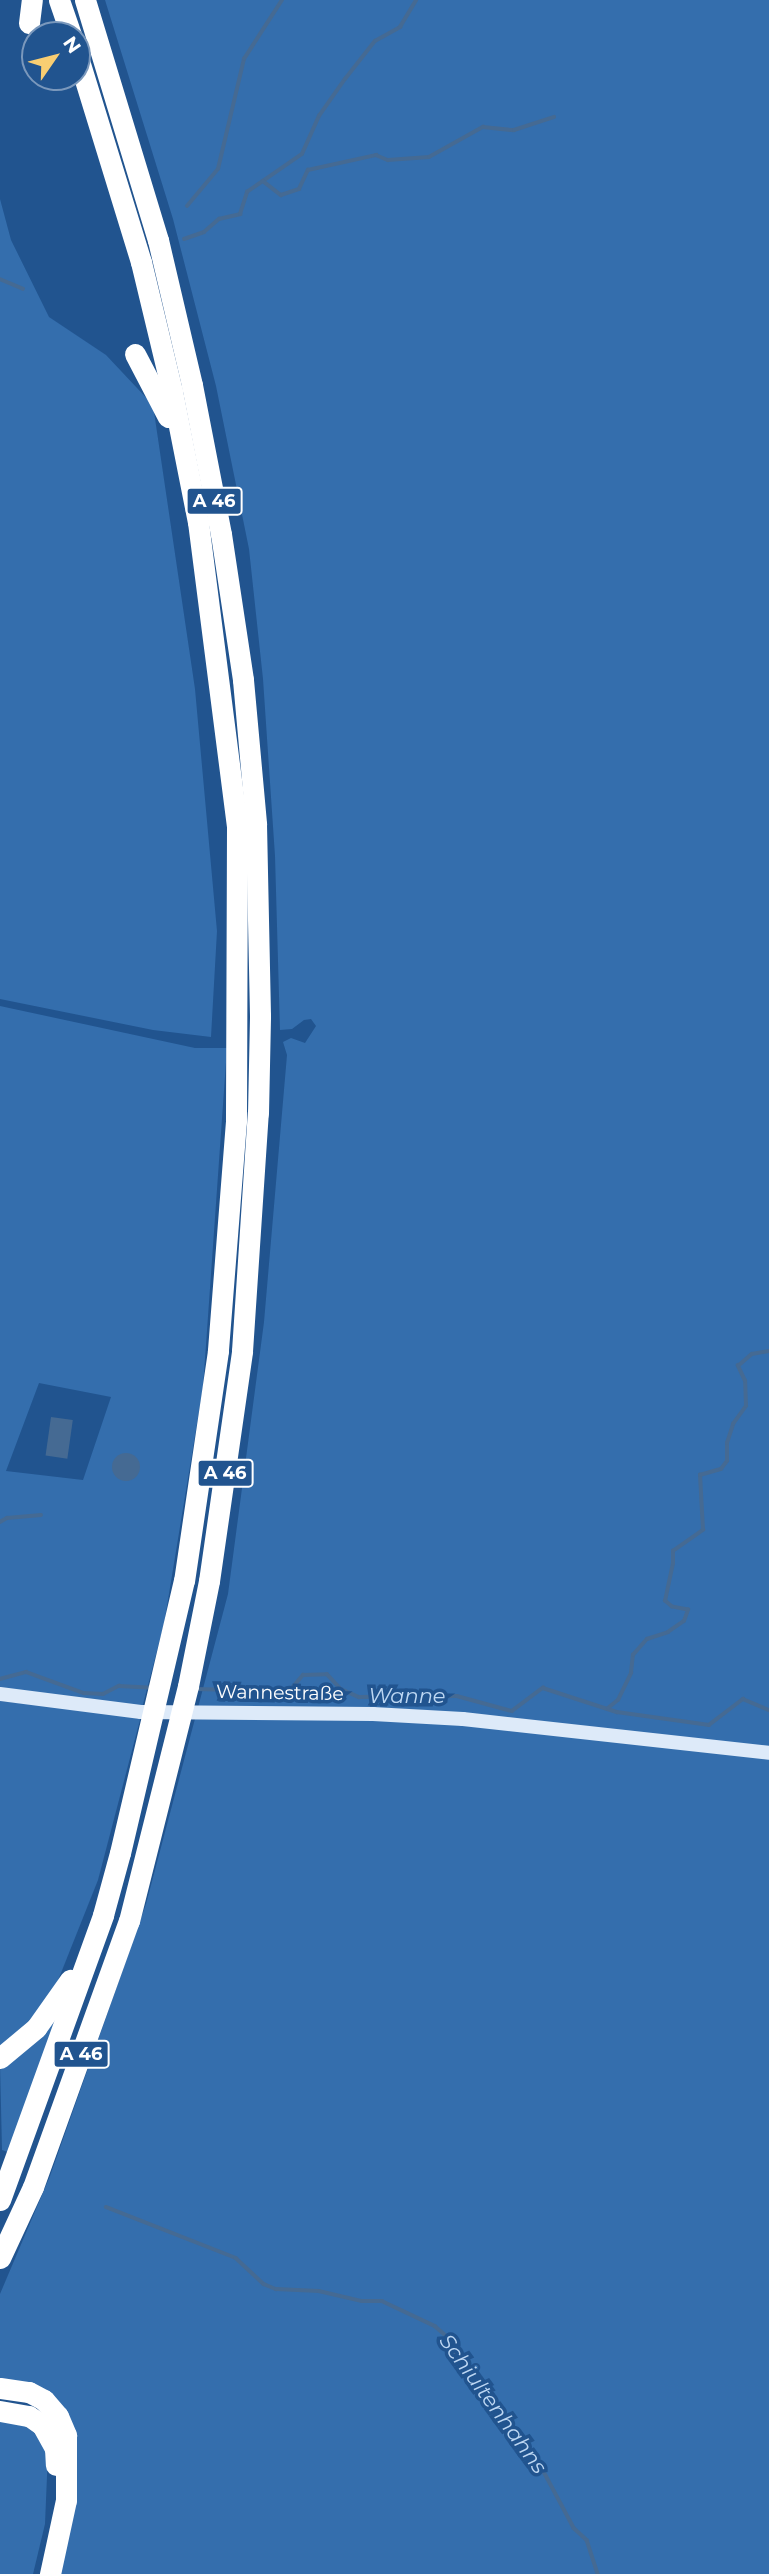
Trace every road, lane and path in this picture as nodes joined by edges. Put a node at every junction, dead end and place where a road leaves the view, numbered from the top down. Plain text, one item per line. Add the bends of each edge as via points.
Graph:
1 (32, 0) edge
2 (59, 0) edge
3 (85, 0) edge
4 (29, 21) edge
5 (66, 21) edge
6 (88, 91) edge
7 (135, 354) dead end
8 (198, 522) junction
9 (0, 1694) edge
10 (769, 1753) edge
11 (103, 1913) junction
12 (0, 2058) edge
13 (0, 2200) edge
14 (0, 2258) edge
15 (0, 2388) edge
16 (0, 2411) edge
17 (40, 2574) edge
18 (50, 2574) edge

1 - 4 highway
2 - 5 highway
3 - 14 highway, A 46, bridge via 158,240 221,534 243,680 253,798 260,1016 258,1113 242,1351 215,1541 188,1686 128,1921 33,2187
6 - 8 highway, A 46 via 141,262
7 - 8 highway via 165,406
8 - 11 highway, A 46, bridge via 237,828 236,1121 218,1350 184,1580
9 - 10 street, Wannestraße via 141,1712 463,1719
11 - 12 highway via 55,2004 36,2028
11 - 13 highway, A 46
15 - 18 highway via 29,2392 44,2400 66,2435 66,2500
16 - 17 highway via 36,2420 55,2448 53,2514

